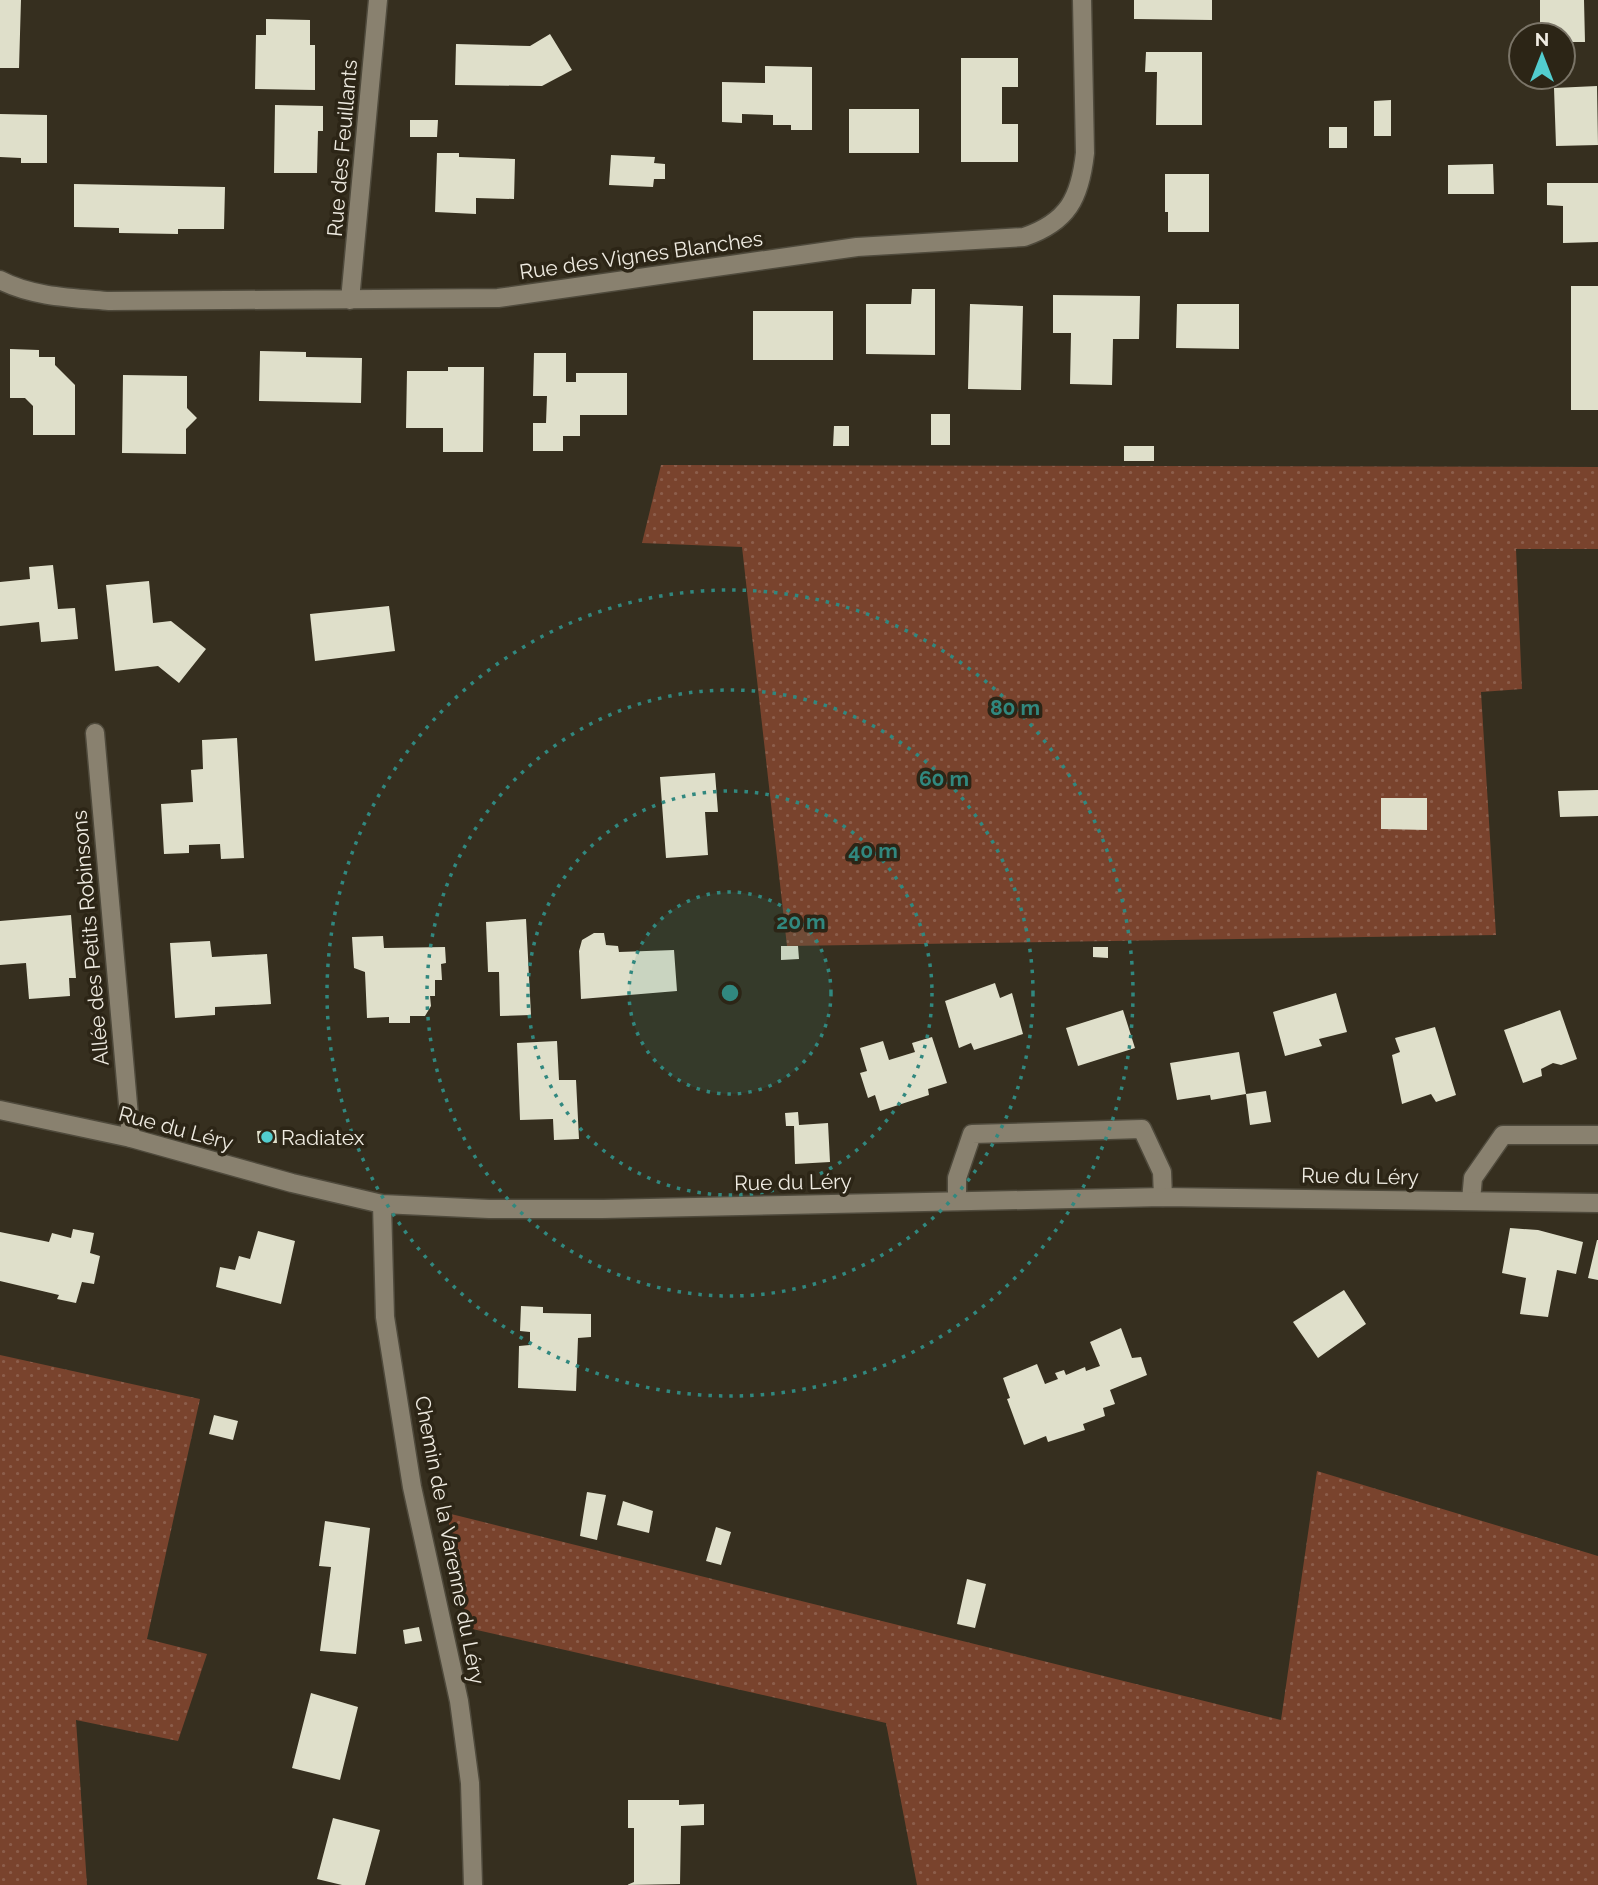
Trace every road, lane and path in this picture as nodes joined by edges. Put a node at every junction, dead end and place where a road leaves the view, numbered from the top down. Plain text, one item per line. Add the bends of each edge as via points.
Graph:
1 (378, 0) edge
2 (1083, 0) edge
3 (0, 280) edge
4 (351, 300) junction
5 (95, 733) dead end
6 (0, 1110) edge
7 (1598, 1135) edge
8 (131, 1138) junction
9 (1163, 1197) junction
10 (1471, 1200) junction
11 (957, 1201) junction
12 (1598, 1203) edge
13 (382, 1204) junction
14 (473, 1885) edge

1 - 4 street, Rue des Feuillants
2 - 4 street, Rue des Vignes Blanches via 1083,177 1074,200 1045,230 1013,238 857,247 498,298
3 - 4 street, Rue des Vignes Blanches via 61,297 109,301
5 - 8 street, Allée des Petits Robinsons
6 - 8 street, Rue du Léry
7 - 10 street via 1503,1135 1473,1178
8 - 13 street, Rue du Léry
9 - 10 street, Rue du Léry
9 - 11 street, Rue du Léry
9 - 11 street via 1162,1172 1142,1129 972,1134 957,1178
10 - 12 street, Rue du Léry
11 - 13 street, Rue du Léry via 603,1209
13 - 14 street, Chemin de la Varenne du Léry via 385,1317 412,1487 459,1701 470,1783

